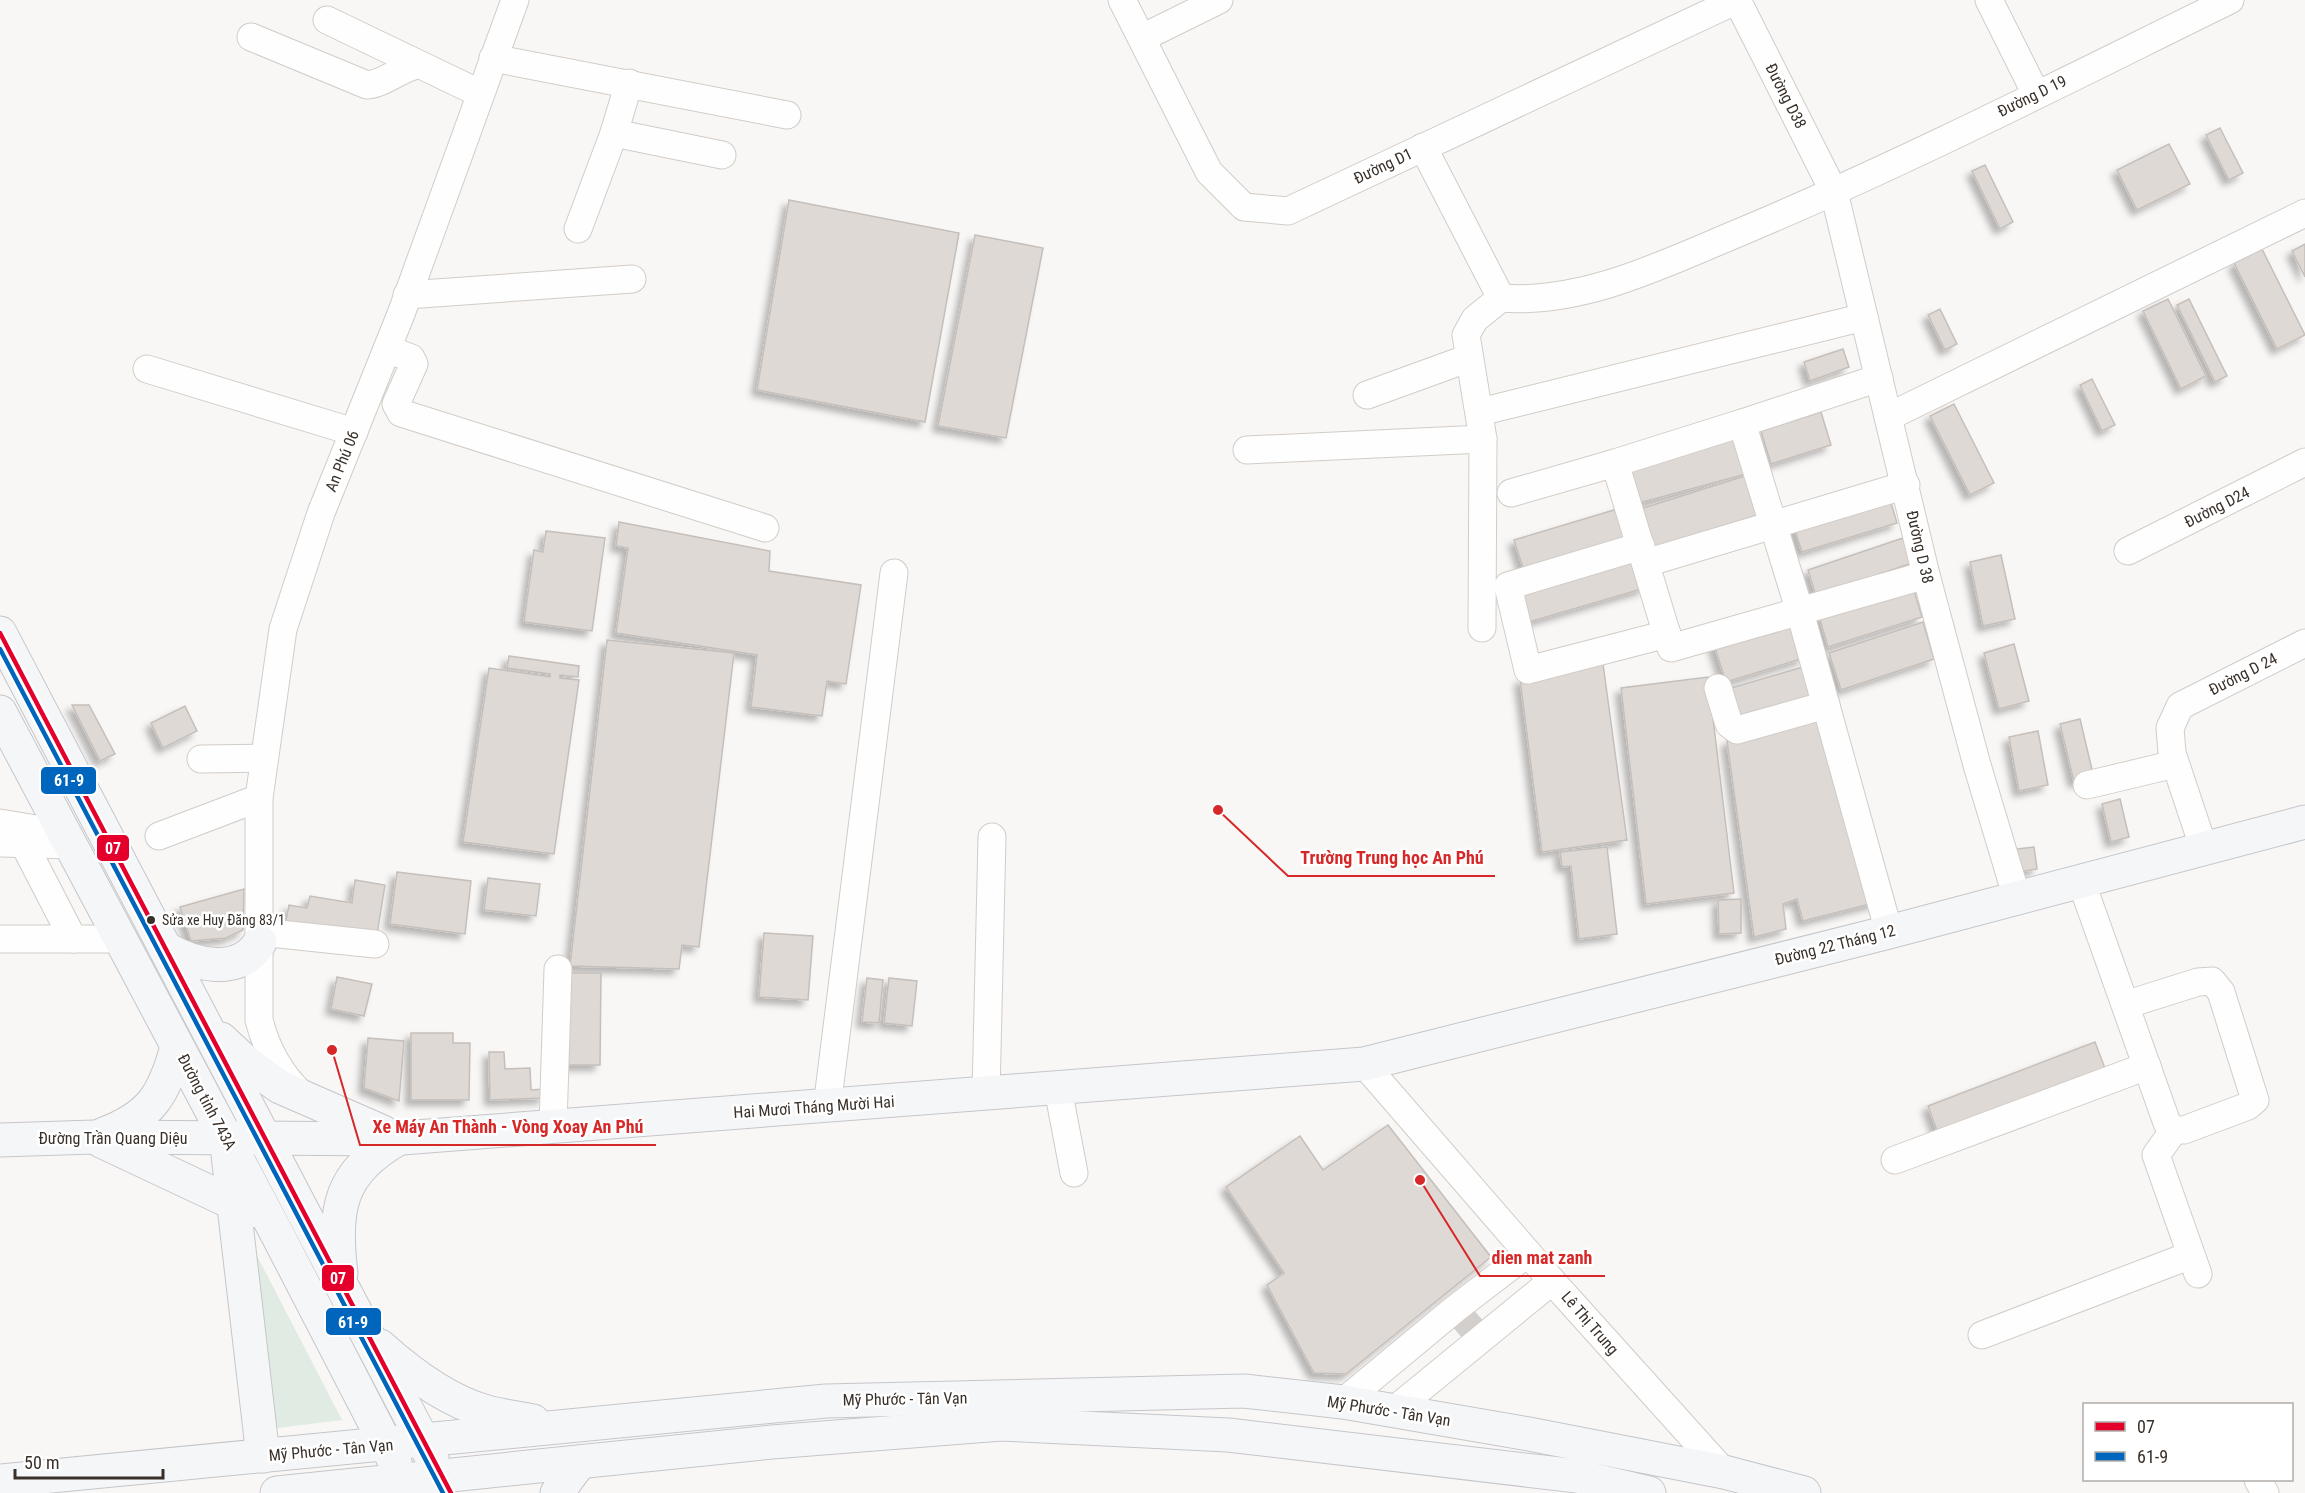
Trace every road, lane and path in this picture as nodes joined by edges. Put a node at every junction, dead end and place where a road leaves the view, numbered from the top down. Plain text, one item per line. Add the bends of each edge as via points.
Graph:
1 (515, 0) edge
2 (1122, 0) edge
3 (1219, 0) edge
4 (1737, 0) edge
5 (1989, 0) edge
6 (2230, 0) edge
7 (327, 20) dead end
8 (251, 37) dead end
9 (1142, 38) junction
10 (494, 58) junction
11 (417, 65) junction
12 (629, 83) junction
13 (479, 93) junction
14 (2036, 94) junction
15 (787, 115) dead end
16 (614, 133) junction
17 (1424, 147) junction
18 (722, 155) dead end
19 (1834, 192) junction
20 (2305, 213) edge
21 (578, 229) dead end
22 (632, 279) dead end
23 (407, 295) junction
24 (1501, 298) junction
25 (1864, 317) junction
26 (387, 349) junction
27 (1469, 358) junction
28 (147, 369) dead end
29 (1879, 378) junction
30 (1367, 395) dead end
31 (1480, 412) junction
32 (1888, 417) junction
33 (1742, 423) junction
34 (354, 432) junction
35 (1483, 439) junction
36 (1247, 450) dead end
37 (2305, 462) edge
38 (1615, 463) junction
39 (1906, 484) junction
40 (1511, 493) dead end
41 (1772, 525) junction
42 (765, 528) dead end
43 (2128, 551) dead end
44 (1644, 554) junction
45 (894, 573) dead end
46 (1926, 575) junction
47 (1800, 612) junction
48 (1482, 628) dead end
49 (0, 633) edge
50 (1667, 634) junction
51 (2305, 643) edge
52 (1718, 688) dead end
53 (1826, 705) junction
54 (0, 712) edge
55 (264, 758) junction
56 (201, 759) dead end
57 (2175, 764) junction
58 (2087, 785) dead end
59 (259, 798) junction
60 (0, 824) edge
61 (2304, 824) edge
62 (159, 836) dead end
63 (992, 837) dead end
64 (67, 839) junction
65 (12, 843) edge
66 (2204, 849) junction
67 (2081, 881) junction
68 (2017, 898) junction
69 (1890, 932) junction
70 (260, 937) junction
71 (0, 939) edge
72 (73, 939) junction
73 (120, 939) junction
74 (375, 944) dead end
75 (165, 948) junction
76 (558, 969) dead end
77 (2125, 1005) junction
78 (204, 1024) junction
79 (177, 1047) junction
80 (1364, 1064) junction
81 (2147, 1066) junction
82 (1058, 1089) junction
83 (986, 1094) junction
84 (307, 1100) junction
85 (827, 1107) junction
86 (553, 1125) junction
87 (2174, 1130) junction
88 (94, 1137) junction
89 (226, 1138) junction
90 (265, 1138) junction
91 (398, 1139) junction
92 (0, 1140) edge
93 (1895, 1160) dead end
94 (1074, 1173) dead end
95 (234, 1202) junction
96 (276, 1232) junction
97 (1528, 1252) junction
98 (1552, 1281) junction
99 (342, 1288) junction
100 (366, 1333) junction
101 (1982, 1335) dead end
102 (1343, 1402) junction
103 (1394, 1411) junction
104 (570, 1427) junction
105 (423, 1441) junction
106 (386, 1444) junction
107 (263, 1456) junction
108 (580, 1462) junction
109 (0, 1481) edge
110 (1733, 1483) edge
111 (447, 1485) edge
112 (408, 1487) edge
113 (316, 1492) edge
114 (277, 1493) edge
115 (557, 1493) edge
116 (1649, 1493) edge
117 (1804, 1493) edge

1 - 10 street, An Phú 06
2 - 9 street, Đường D1
3 - 9 street
4 - 17 street, Đường D1
4 - 19 street, Đường D38
5 - 14 street
6 - 14 street, Đường D 19
7 - 11 street
8 - 11 street via 367,85
9 - 17 street, Đường D1 via 1209,172 1244,207 1288,211
10 - 12 street
10 - 13 street, An Phú 06
11 - 13 street
12 - 15 street
12 - 16 street
13 - 23 street, An Phú 06
14 - 19 street, Đường D 19
16 - 18 street
16 - 21 street
17 - 24 street
19 - 24 street, Đường D 19 via 1618,283 1520,300
19 - 25 street, Đường D 38
20 - 32 street
22 - 23 street
23 - 26 street, An Phú 06
24 - 27 street via 1475,319 1466,335
25 - 29 street, Đường D 38
25 - 31 street
26 - 34 street, An Phú 06
26 - 42 street via 411,358 414,364 396,404 401,413
27 - 30 street
27 - 31 street
28 - 34 street
29 - 32 street, Đường D 38
29 - 33 street
31 - 35 street
32 - 39 street, Đường D 38
33 - 38 street
33 - 41 street
34 - 55 street, An Phú 06 via 321,513 283,629
35 - 36 street
35 - 48 street
37 - 43 street, Đường D24
38 - 40 street
38 - 44 street
39 - 41 street
39 - 46 street, Đường D 38
41 - 44 street
41 - 47 street
44 - 50 street
44 - 50 street via 1508,586 1527,670
45 - 85 street
46 - 47 street
46 - 68 street, Đường D 38
47 - 50 street via 1671,648
47 - 53 street
49 - 75 main road, Đường tỉnh 743A
51 - 57 street, Đường D 24 via 2180,706 2170,728
52 - 53 street via 1729,724 1737,730
53 - 69 street
54 - 64 main road, Đường tỉnh 743A
55 - 56 street
55 - 59 street, An Phú 06
57 - 58 street
57 - 66 street
59 - 62 street
59 - 70 street, An Phú 06
60 - 64 street
61 - 66 main road, Đường 22 Tháng 12
63 - 83 street
64 - 65 street
64 - 73 main road, Đường tỉnh 743A
65 - 72 street
66 - 67 main road, Đường 22 Tháng 12
67 - 68 main road, Đường 22 Tháng 12
67 - 77 street
68 - 69 main road, Đường 22 Tháng 12
69 - 80 main road, Đường 22 Tháng 12
70 - 74 street
70 - 75 main road via 254,953 210,965 187,961
70 - 84 street, An Phú 06 via 262,1032 281,1070
71 - 72 street
72 - 73 street
73 - 79 main road, Đường tỉnh 743A
75 - 78 main road, Đường tỉnh 743A
76 - 86 street
77 - 81 street
77 - 87 street via 2198,982 2212,981 2221,992 2255,1100 2184,1130
78 - 84 main road via 249,1065
78 - 90 main road, Đường tỉnh 743A
79 - 88 main road via 168,1079 146,1112 128,1125
79 - 89 main road, Đường tỉnh 743A
80 - 82 main road, Hai Mươi Tháng Mười Hai
80 - 97 street, Lê Thị Trung
81 - 87 street
81 - 93 street
82 - 83 main road, Hai Mươi Tháng Mười Hai
82 - 94 street
83 - 85 main road, Hai Mươi Tháng Mười Hai
84 - 91 main road
85 - 86 main road, Hai Mươi Tháng Mười Hai
86 - 91 main road, Hai Mươi Tháng Mười Hai
87 - 101 street via 2156,1155 2194,1264
88 - 89 main road, Đường Trần Quang Diệu
88 - 92 main road, Đường Trần Quang Diệu
88 - 95 main road
89 - 90 main road
89 - 95 main road
89 - 96 main road, Đường tỉnh 743A
90 - 91 main road, Hai Mươi Tháng Mười Hai
90 - 99 main road, Đường tỉnh 743A
91 - 99 main road via 355,1170 347,1188 337,1238
95 - 96 main road
95 - 107 main road
96 - 106 main road, Đường tỉnh 743A
97 - 98 street, Lê Thị Trung
97 - 102 street
98 - 103 street
98 - 110 street, Lê Thị Trung
99 - 100 main road, Đường tỉnh 743A
100 - 104 main road via 403,1366 459,1400 486,1412
100 - 105 main road, Đường tỉnh 743A
102 - 103 main road, Mỹ Phước - Tân Vạn
102 - 104 main road, Mỹ Phước - Tân Vạn via 1244,1391 826,1401
103 - 110 main road, Mỹ Phước - Tân Vạn
104 - 105 main road, Mỹ Phước - Tân Vạn
105 - 106 main road, Mỹ Phước - Tân Vạn
105 - 111 main road, Đường tỉnh 743A
106 - 107 main road, Mỹ Phước - Tân Vạn
106 - 112 main road, Đường tỉnh 743A
107 - 109 main road, Mỹ Phước - Tân Vạn
108 - 111 main road, Mỹ Phước - Tân Vạn
108 - 115 main road
108 - 116 main road, Mỹ Phước - Tân Vạn via 1001,1424 1228,1435 1577,1476
110 - 117 main road, Mỹ Phước - Tân Vạn
111 - 112 main road, Mỹ Phước - Tân Vạn
112 - 113 main road, Mỹ Phước - Tân Vạn
113 - 114 main road, Mỹ Phước - Tân Vạn

